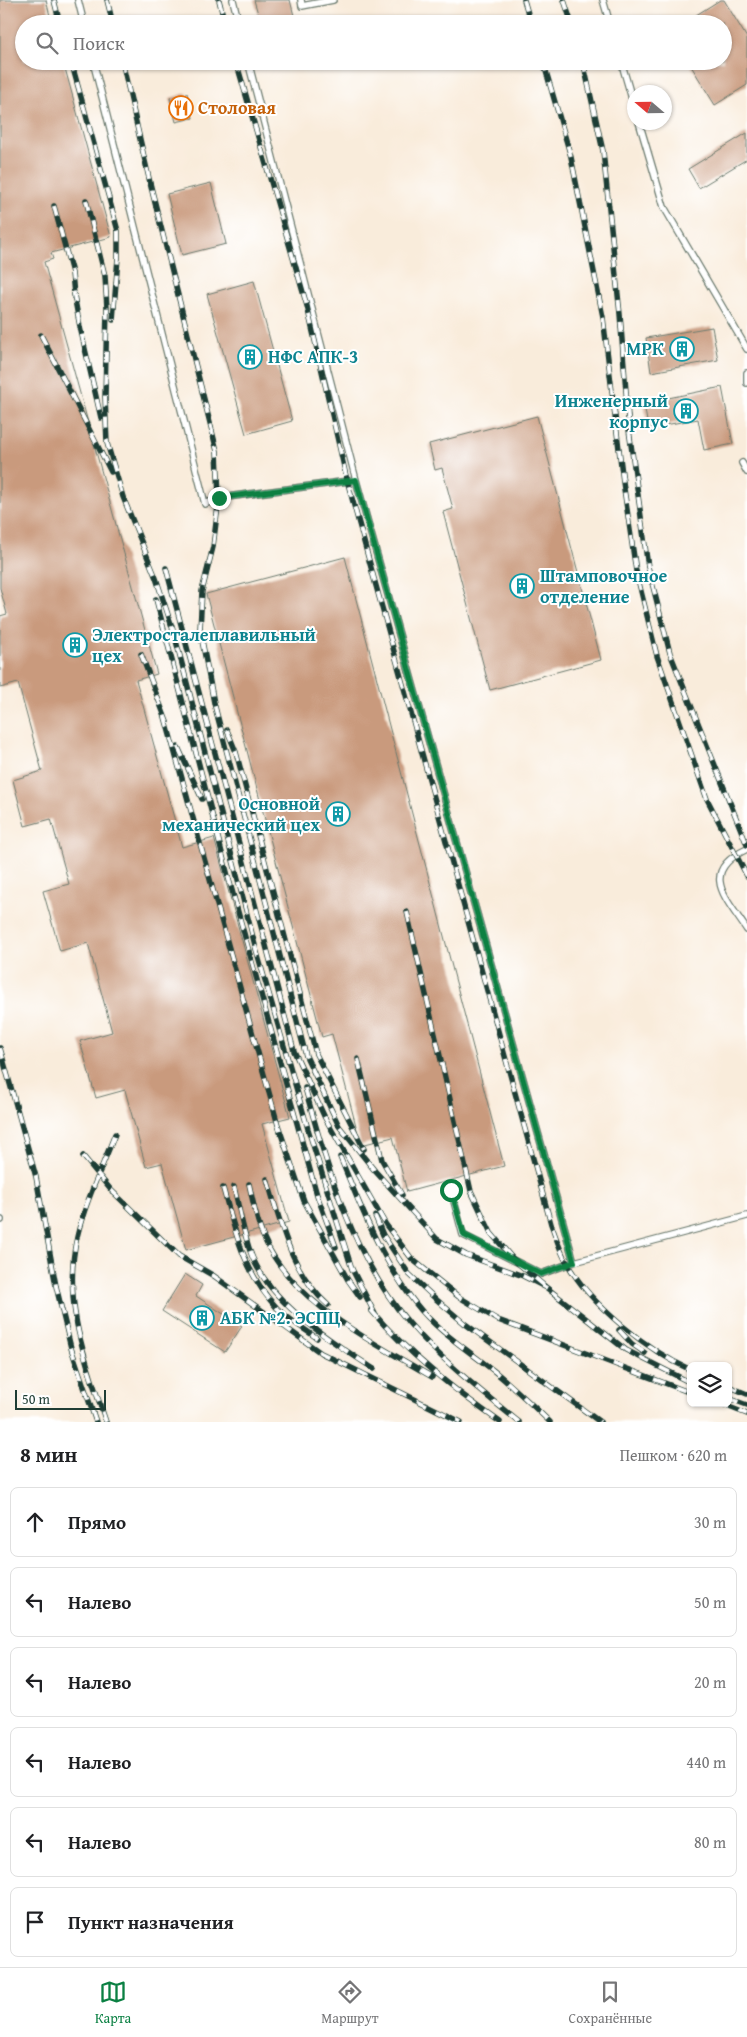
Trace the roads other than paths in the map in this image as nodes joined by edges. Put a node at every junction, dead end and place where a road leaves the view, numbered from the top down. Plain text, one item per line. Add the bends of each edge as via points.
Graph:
1 (78, 0) edge
2 (232, 0) edge
3 (301, 0) edge
4 (333, 0) edge
5 (603, 0) edge
6 (82, 15) edge
7 (236, 15) edge
8 (607, 15) edge
9 (95, 70) edge
10 (250, 70) edge
11 (624, 70) edge
12 (628, 85) edge
13 (641, 130) edge
14 (747, 349) edge
15 (747, 373) edge
16 (747, 383) edge
17 (742, 462) dead end
18 (747, 472) edge
19 (356, 480) junction
20 (747, 849) edge
21 (747, 930) edge
22 (451, 1190) dead end
23 (747, 1216) edge
24 (574, 1262) junction

1 - 6 lane
2 - 7 lane
3 - 4 lane via 302,6
5 - 8 lane
9 - 19 lane via 205,504 219,498
10 - 19 lane
11 - 12 lane
13 - 14 lane via 664,207
15 - 16 lane
17 - 18 lane
19 - 24 lane
20 - 21 lane via 720,870 719,880 723,893
22 - 24 lane via 464,1235 541,1274
23 - 24 lane

